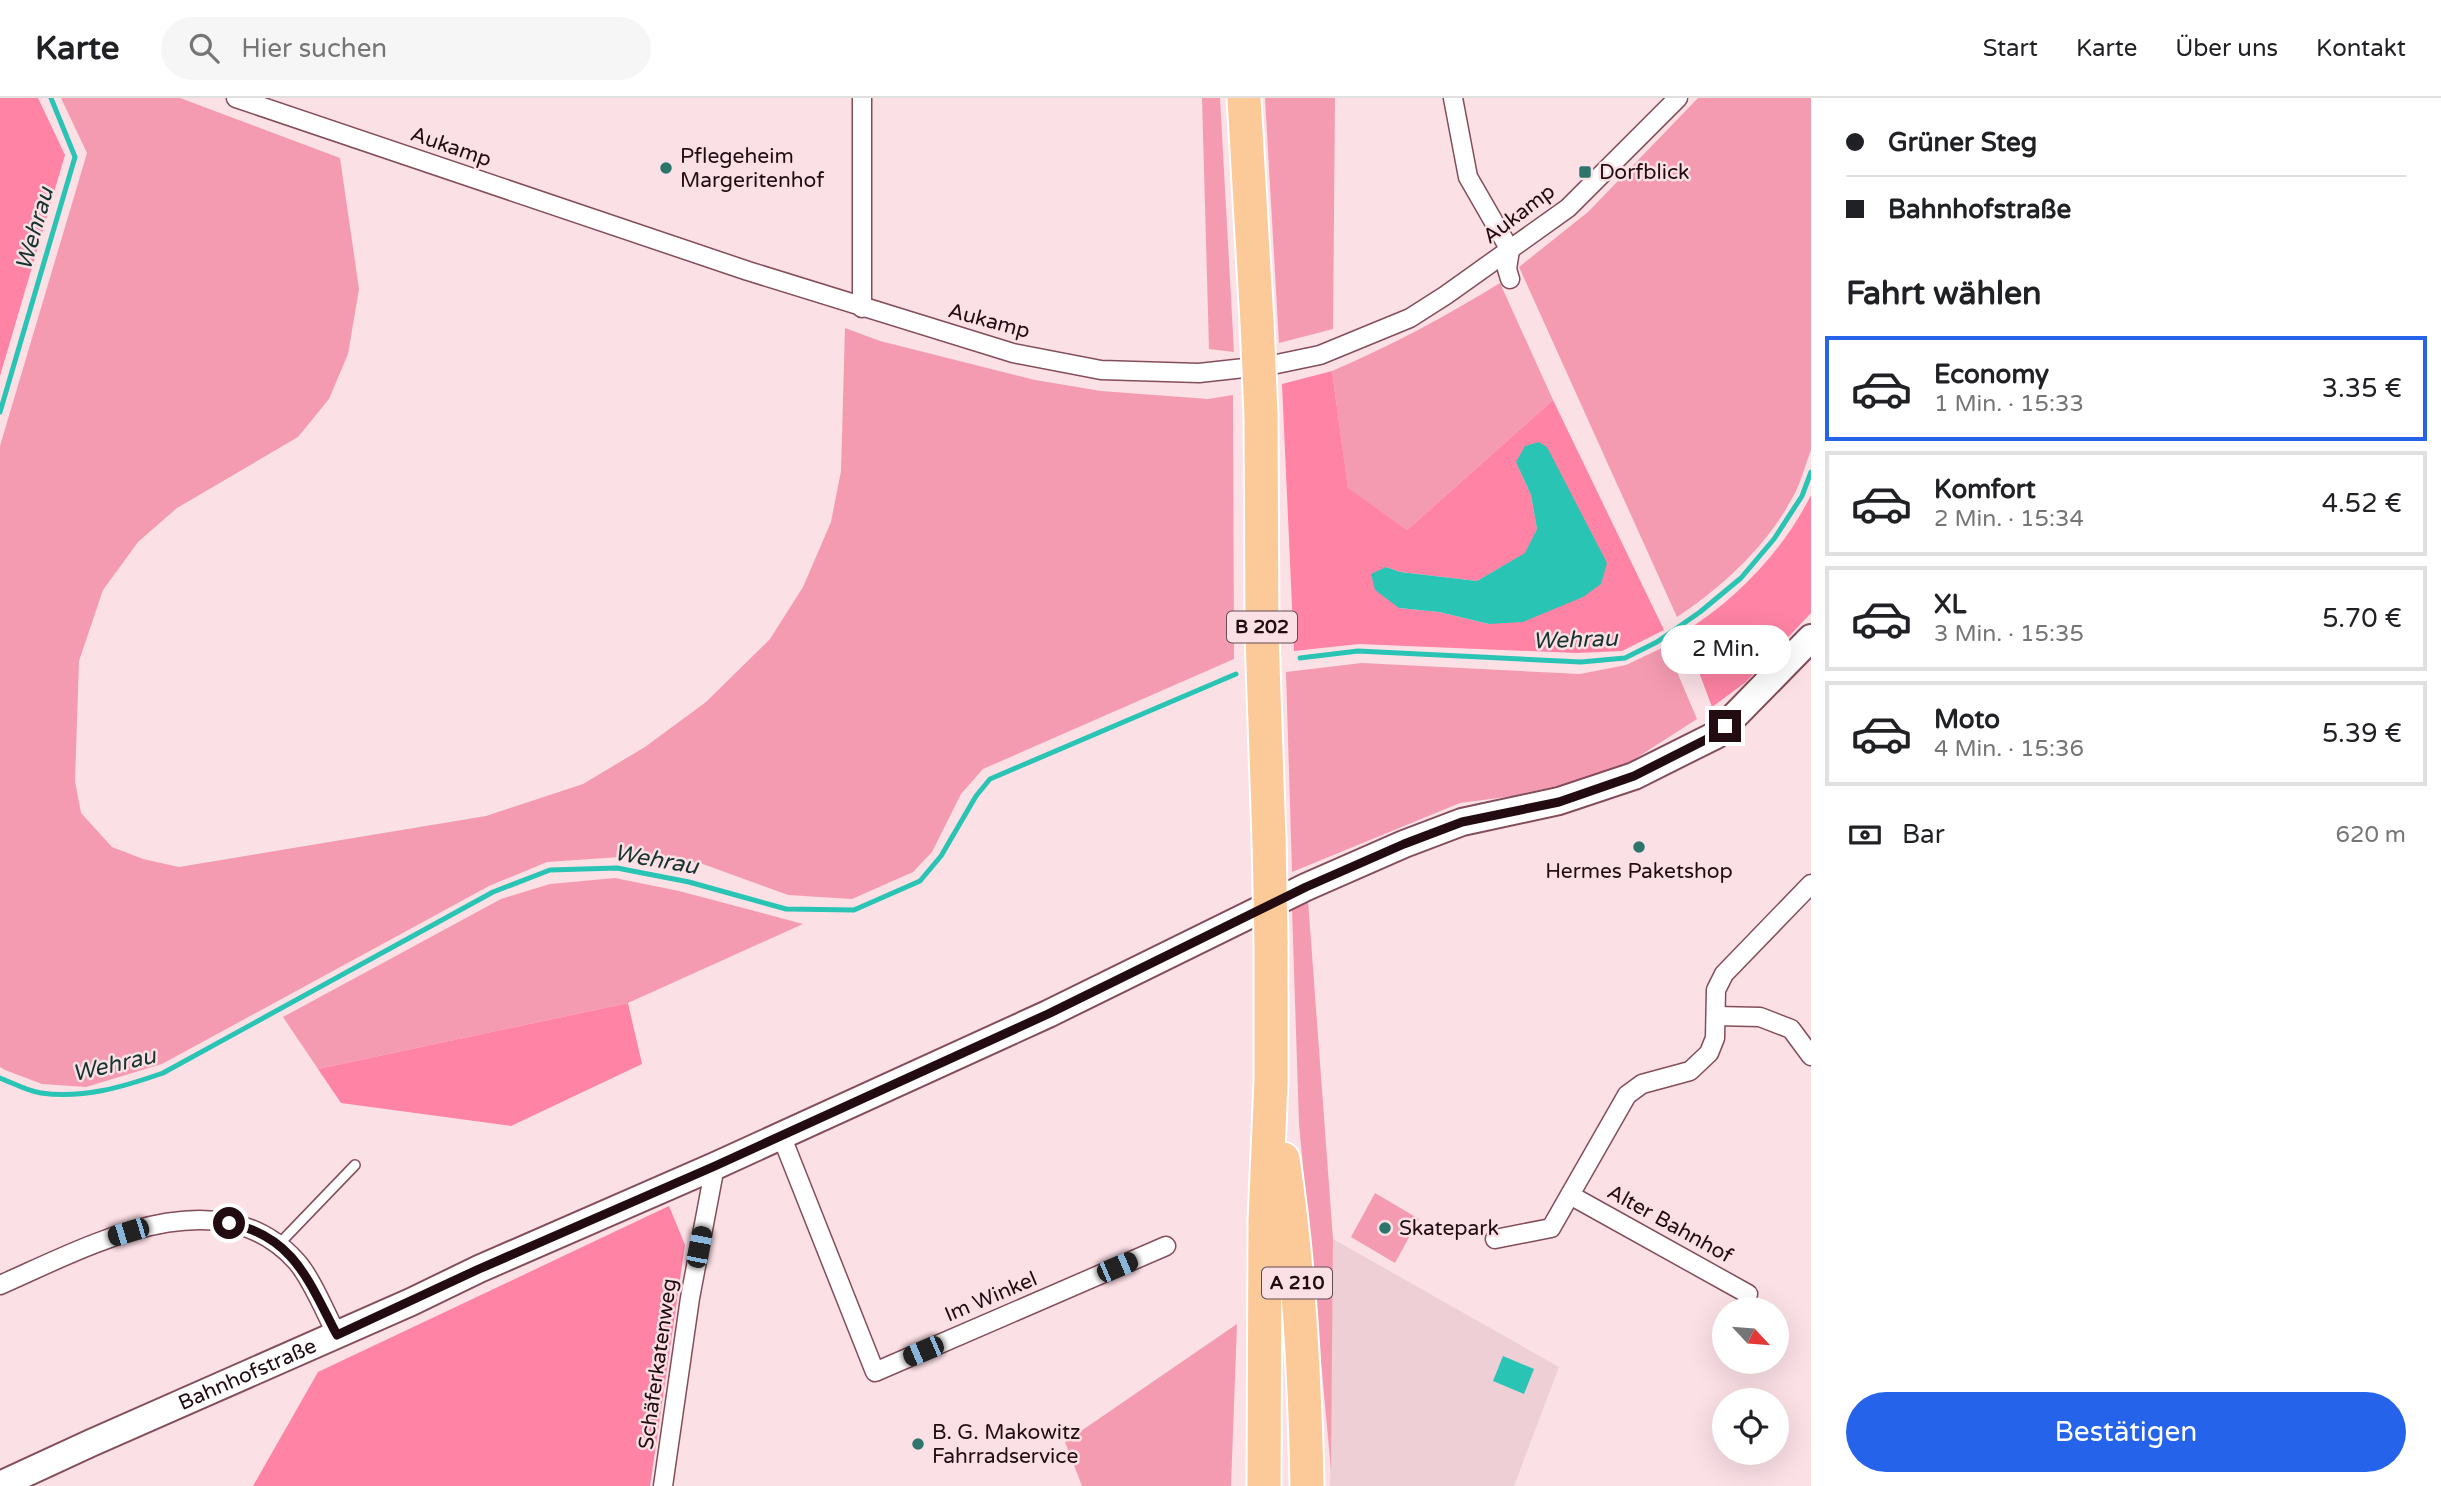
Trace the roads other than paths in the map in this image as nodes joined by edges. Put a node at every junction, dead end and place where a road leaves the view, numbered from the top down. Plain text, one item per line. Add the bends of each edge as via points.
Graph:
1 (236, 98) edge
2 (862, 98) edge
3 (1244, 98) edge
4 (1453, 98) edge
5 (1678, 98) edge
6 (1510, 250) junction
7 (1510, 279) dead end
8 (862, 308) junction
9 (1811, 638) edge
10 (1811, 884) edge
11 (1716, 1016) junction
12 (1811, 1056) edge
13 (1271, 1081) junction
14 (781, 1135) junction
15 (355, 1165) dead end
16 (715, 1166) junction
17 (1570, 1195) junction
18 (1495, 1239) dead end
19 (279, 1244) junction
20 (1166, 1246) dead end
21 (0, 1285) edge
22 (1748, 1294) dead end
23 (337, 1335) junction
24 (0, 1485) edge
25 (663, 1486) edge
26 (1264, 1486) edge
27 (1307, 1486) edge

1 - 8 street, Aukamp
2 - 8 street
3 - 13 highway, B 202, bridge via 1261,415
4 - 6 street via 1468,177
5 - 6 street, Aukamp via 1568,208
6 - 7 street
6 - 8 street, Aukamp via 1410,318 1320,355 1199,373 1101,370 1013,353
9 - 14 main road, Bahnhofstraße via 1716,734 1634,776 1559,802 1462,822 1404,844
10 - 11 street, Alter Bahnhof via 1724,974 1716,990
11 - 12 street via 1760,1017 1791,1028
11 - 17 street, Alter Bahnhof via 1715,1038 1700,1063 1690,1071 1642,1084 1627,1095
13 - 26 highway, A 210 via 1265,1221
13 - 27 highway, A 210 via 1292,1221 1304,1361
14 - 16 main road, Bahnhofstraße
14 - 20 street, Im Winkel via 875,1372
15 - 19 lane
16 - 23 main road, Bahnhofstraße
16 - 25 street, Schäferkatenweg via 690,1298
17 - 18 street, Alter Bahnhof via 1551,1228
17 - 22 street, Alter Bahnhof
19 - 21 street via 244,1226 183,1220 109,1238
19 - 23 street via 298,1262
23 - 24 main road, Bahnhofstraße

